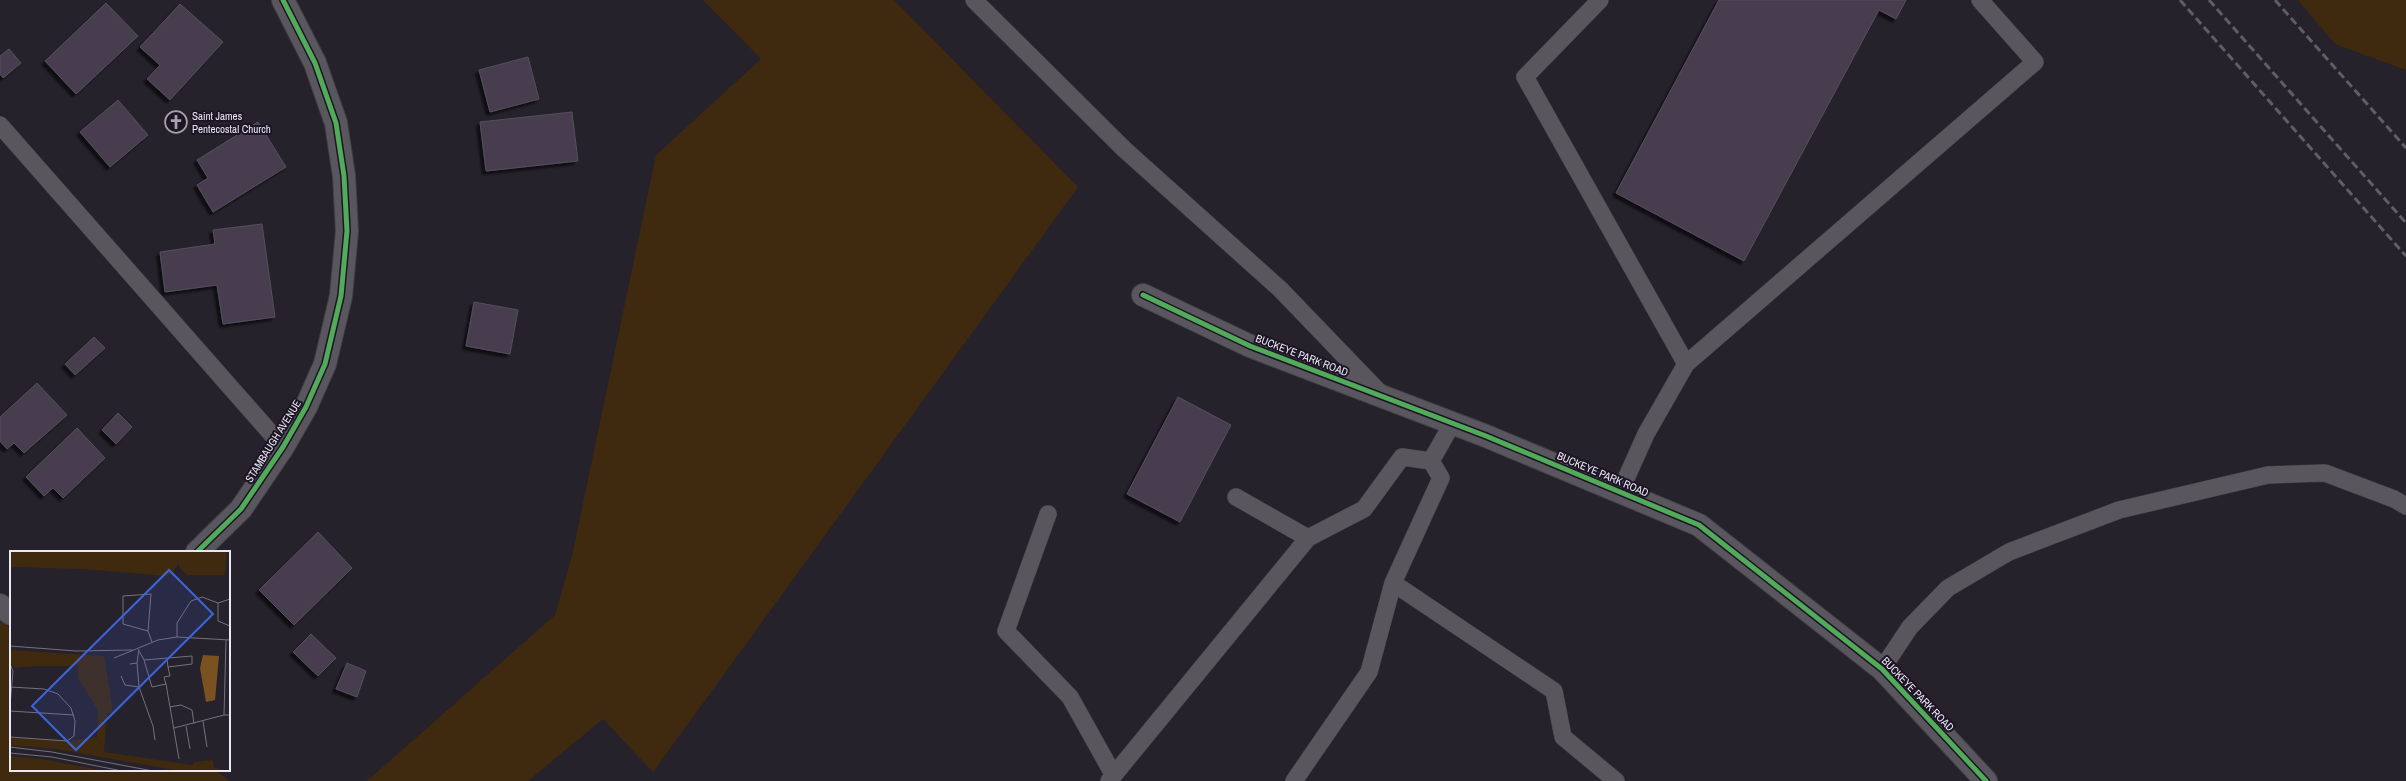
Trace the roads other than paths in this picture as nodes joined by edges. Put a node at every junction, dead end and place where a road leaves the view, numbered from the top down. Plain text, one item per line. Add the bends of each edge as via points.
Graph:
1 (283, 0) edge
2 (974, 0) edge
3 (1600, 0) edge
4 (1980, 0) edge
5 (0, 125) edge
6 (1143, 295) dead end
7 (1686, 364) junction
8 (1383, 397) junction
9 (1452, 424) junction
10 (283, 447) junction
11 (1431, 461) junction
12 (1620, 492) junction
13 (1236, 497) dead end
14 (2406, 506) edge
15 (1048, 514) dead end
16 (1308, 538) junction
17 (198, 551) edge
18 (1394, 583) junction
19 (0, 605) edge
20 (10, 613) edge
21 (1882, 669) junction
22 (1111, 777) edge
23 (1607, 778) edge
24 (1294, 781) edge
25 (1986, 781) edge

1 - 10 street, STAMBAUGH AVENUE via 316,63 336,123 344,176 347,231 341,296 325,364 306,407
2 - 8 lane via 1124,148 1280,289
3 - 7 lane via 1525,77
4 - 7 lane via 2034,62
5 - 10 lane
6 - 8 street, BUCKEYE PARK ROAD via 1250,346
7 - 12 lane via 1646,434
8 - 9 street, BUCKEYE PARK ROAD
9 - 11 lane
9 - 12 street, BUCKEYE PARK ROAD
10 - 17 street, STAMBAUGH AVENUE via 241,509
11 - 16 lane via 1402,457 1364,509
11 - 18 lane via 1441,478
12 - 21 street, BUCKEYE PARK ROAD via 1698,525
13 - 16 lane
14 - 21 lane via 2325,472 2268,475 2119,510 2010,552 1948,588 1910,627
15 - 22 lane via 1006,631 1070,697
16 - 22 lane
18 - 23 lane via 1554,691 1563,737
18 - 24 lane via 1370,672
19 - 20 street
21 - 25 street, BUCKEYE PARK ROAD

